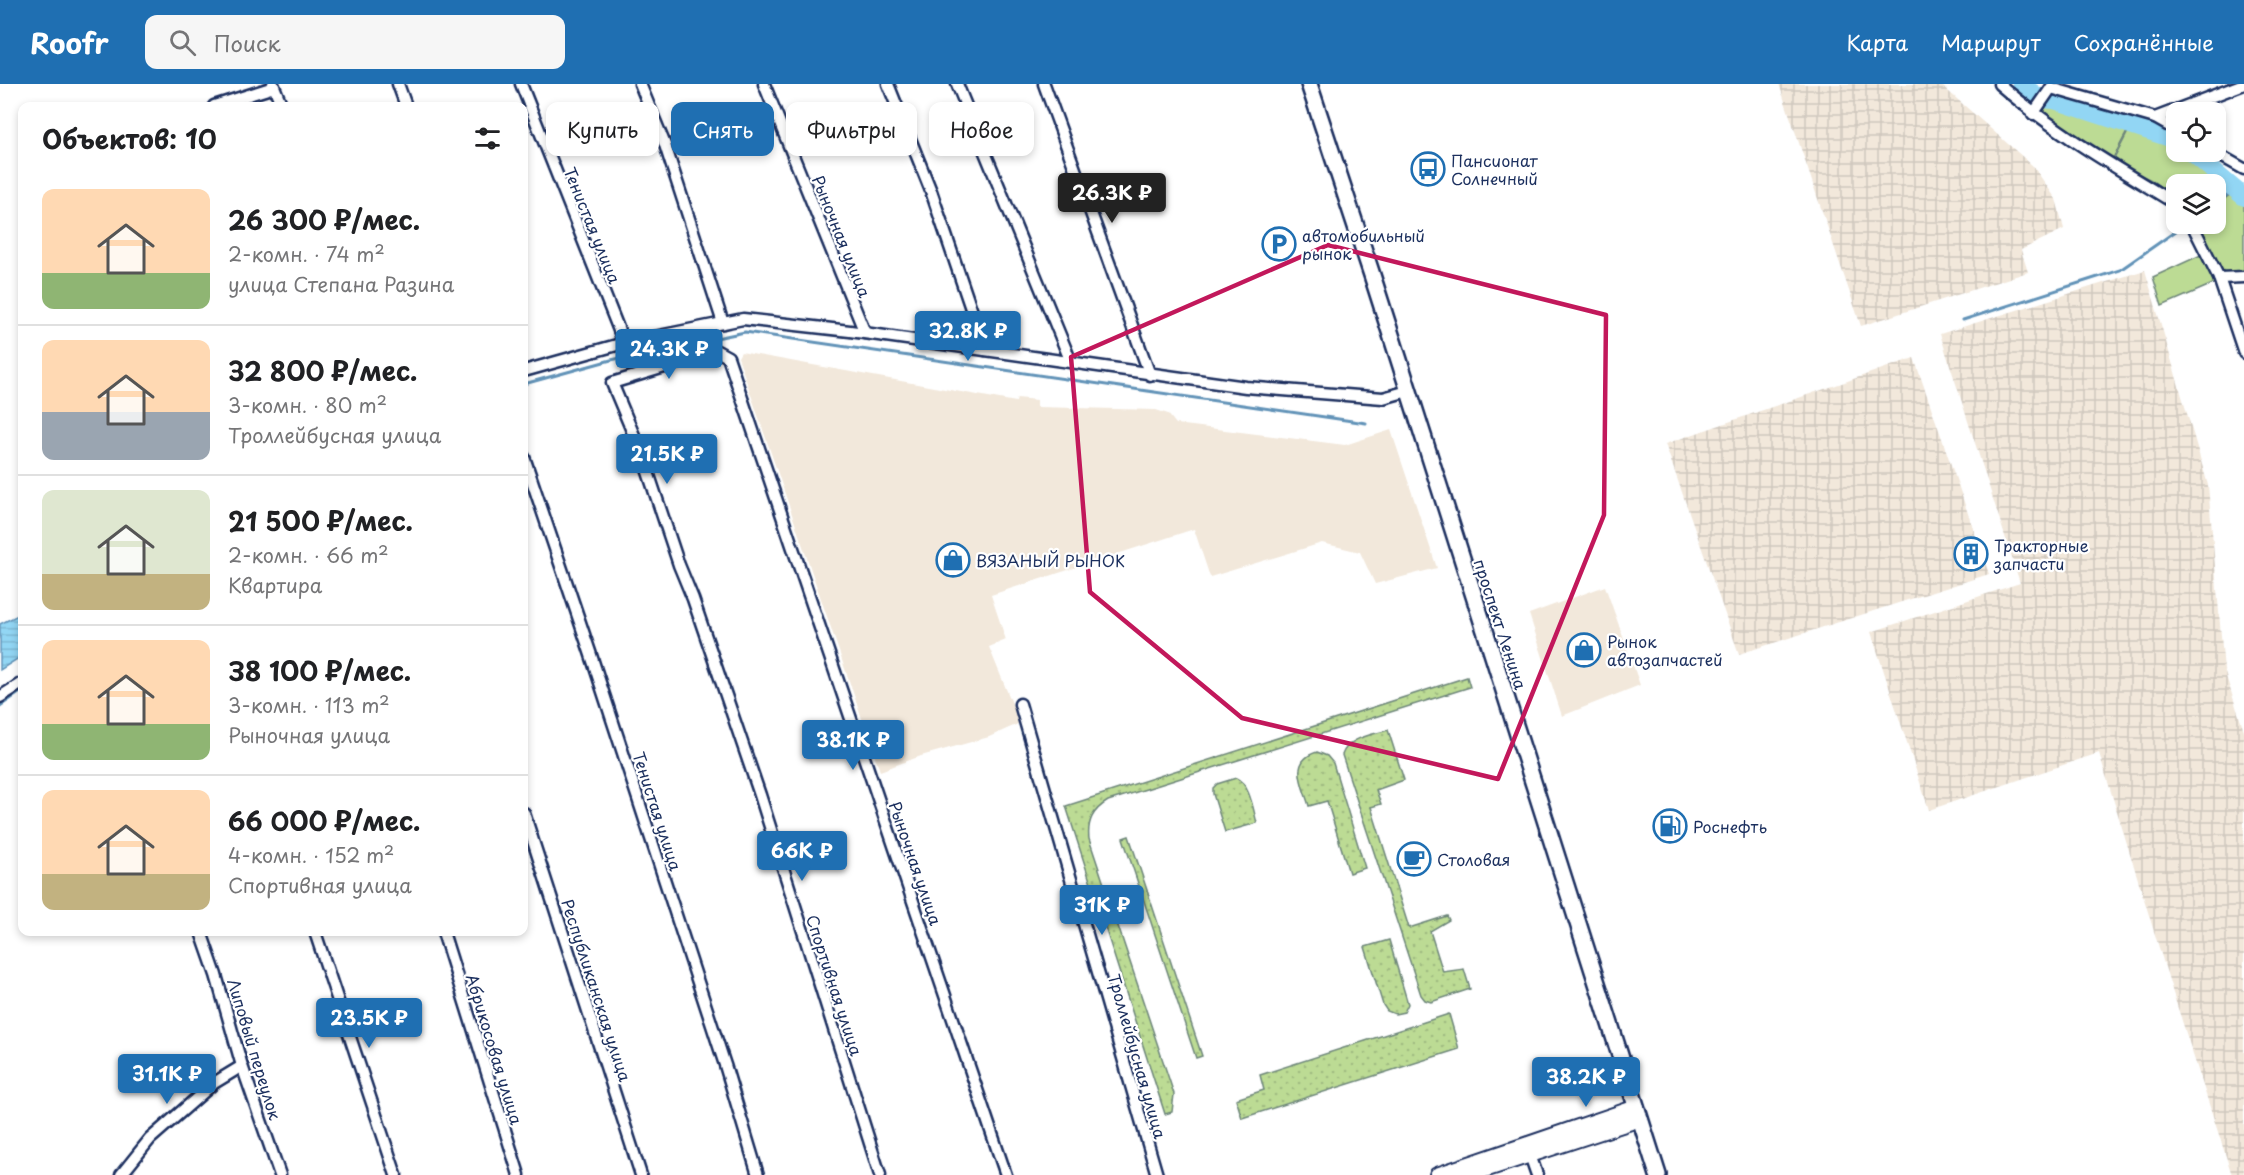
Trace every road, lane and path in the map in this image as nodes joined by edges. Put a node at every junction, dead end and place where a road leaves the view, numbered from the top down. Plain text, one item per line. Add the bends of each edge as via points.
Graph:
1 (398, 84) edge
2 (521, 84) edge
3 (640, 84) edge
4 (764, 84) edge
5 (888, 84) edge
6 (957, 84) edge
7 (1044, 84) edge
8 (1309, 84) edge
9 (1999, 84) edge
10 (2244, 84) edge
11 (274, 86) edge
12 (2051, 86) edge
13 (226, 102) edge
14 (280, 102) edge
15 (405, 102) edge
16 (2036, 110) junction
17 (2156, 117) junction
18 (2166, 124) edge
19 (2226, 159) edge
20 (2244, 169) edge
21 (2166, 198) edge
22 (2197, 234) edge
23 (2244, 277) edge
24 (2219, 278) junction
25 (723, 323) junction
26 (865, 333) junction
27 (624, 343) junction
28 (985, 350) junction
29 (2244, 353) edge
30 (728, 357) joint
31 (1071, 362) junction
32 (528, 370) edge
33 (1150, 375) junction
34 (1408, 391) junction
35 (528, 469) edge
36 (18, 685) edge
37 (0, 697) edge
38 (1020, 704) dead end
39 (528, 825) edge
40 (202, 936) edge
41 (316, 936) edge
42 (444, 936) edge
43 (242, 1066) junction
44 (1639, 1113) junction
45 (1528, 1150) junction
46 (122, 1175) edge
47 (280, 1175) edge
48 (396, 1175) edge
49 (519, 1175) edge
50 (641, 1175) edge
51 (758, 1175) edge
52 (880, 1175) edge
53 (1006, 1175) edge
54 (1157, 1175) edge
55 (1437, 1175) edge
56 (1469, 1175) edge
57 (1537, 1175) edge
58 (1658, 1175) edge

1 - 15 street
2 - 27 street, Тенистая улица
3 - 25 street via 668,155
4 - 26 street, Рыночная улица
5 - 28 street via 931,191
6 - 31 street
7 - 33 street
8 - 34 main road, проспект Ленина
9 - 16 street
10 - 17 street
11 - 13 street
11 - 14 street
12 - 16 street
12 - 17 street
16 - 21 street via 2090,152
17 - 18 street
19 - 20 street
22 - 24 street
23 - 24 street
24 - 29 street
25 - 26 street via 743,319
25 - 27 street
26 - 28 street
27 - 32 street
28 - 31 street
30 - 52 street, Спортивная улица via 717,351 612,382 693,599
30 - 53 street, Рыночная улица
31 - 33 street
33 - 34 street via 1383,398
34 - 44 main road, проспект Ленина
35 - 51 street, Тенистая улица
36 - 37 street
38 - 54 street, Троллейбусная улица
39 - 50 street, Республиканская улица
40 - 43 street, Липовый переулок
41 - 48 street
42 - 49 street, Абрикосовая улица
43 - 46 street via 214,1083 150,1139
43 - 47 street, Липовый переулок
44 - 45 main road
44 - 45 main road via 1545,1138
44 - 58 main road, проспект Ленина
45 - 55 main road
45 - 56 main road
45 - 57 street

